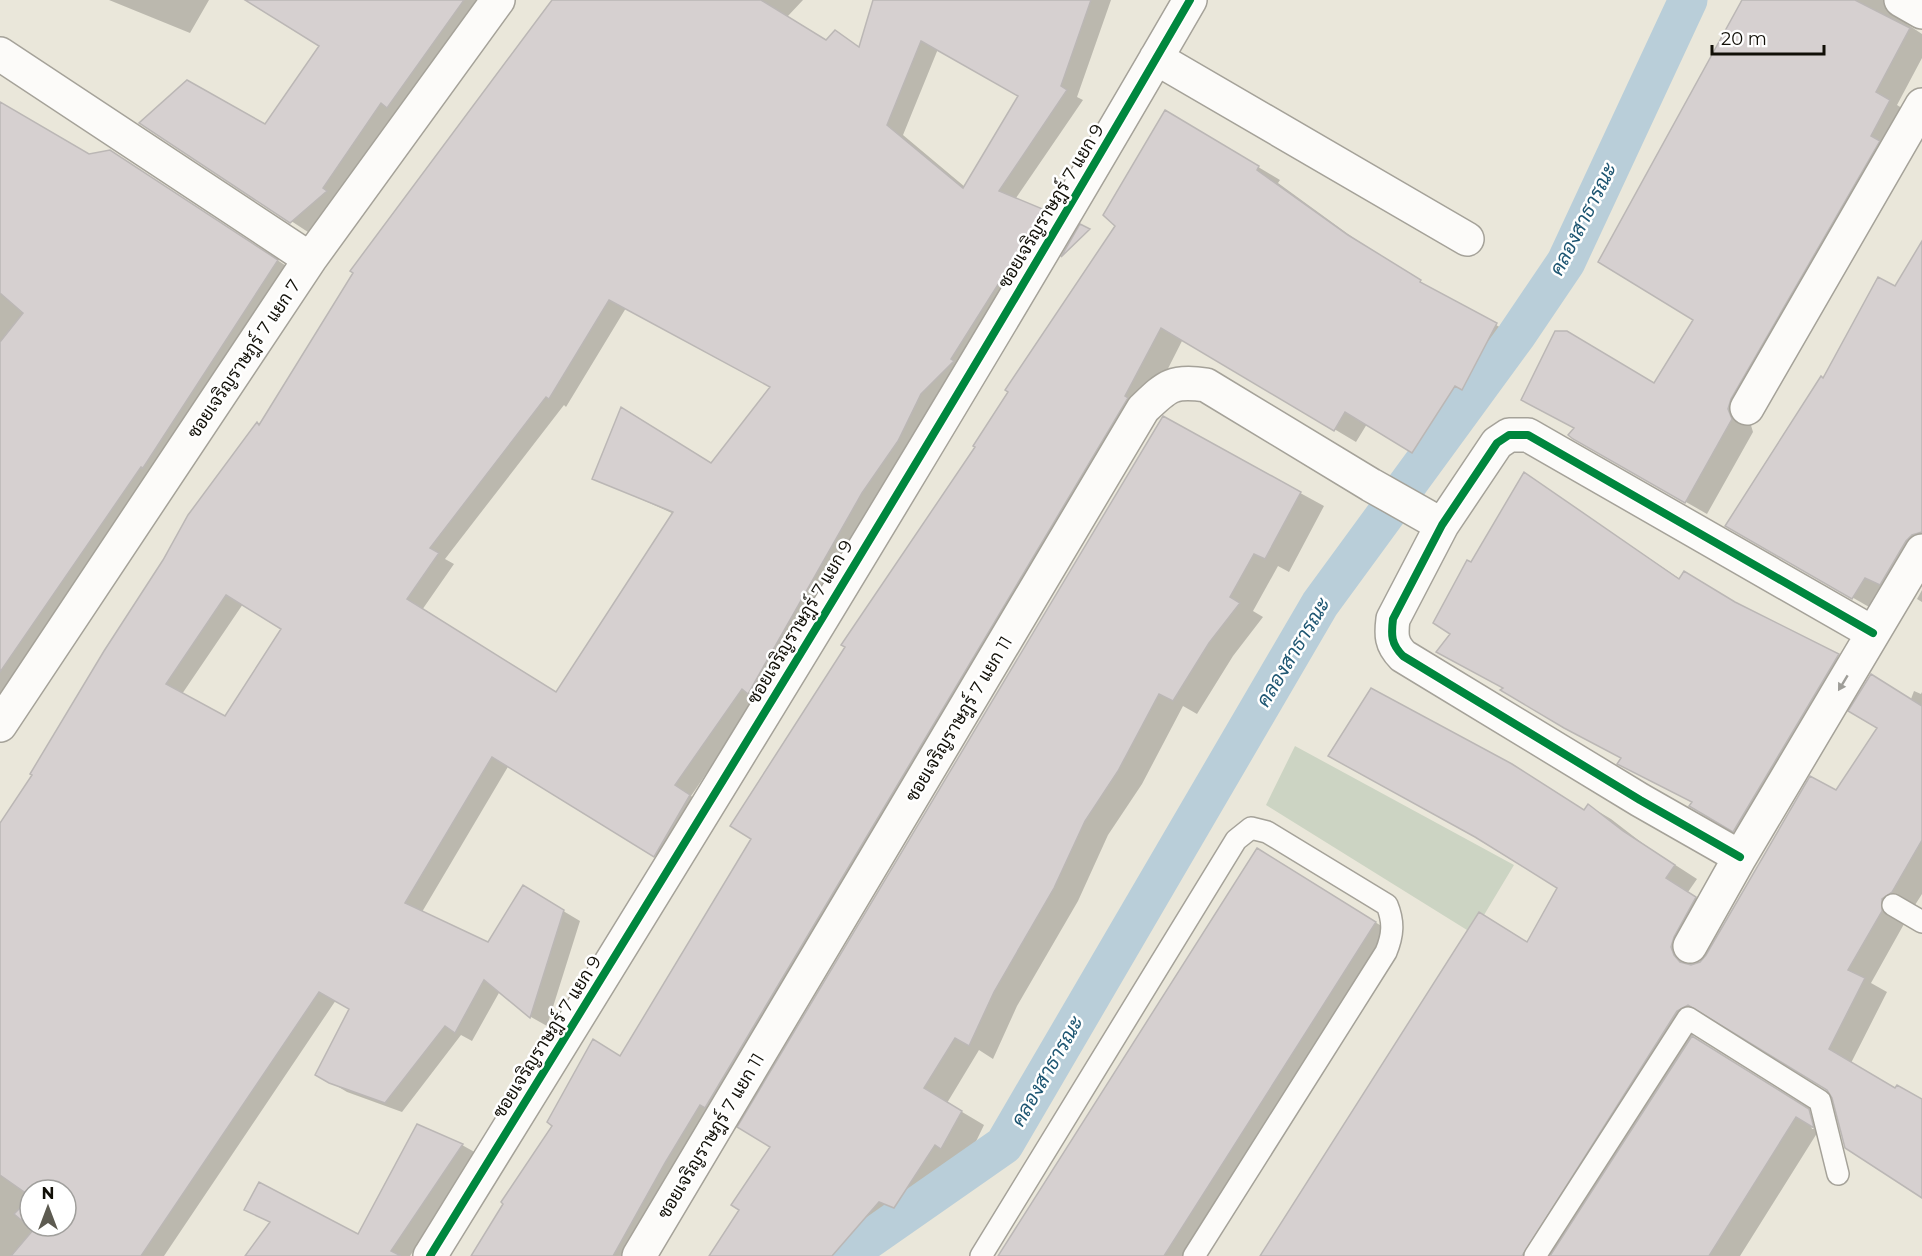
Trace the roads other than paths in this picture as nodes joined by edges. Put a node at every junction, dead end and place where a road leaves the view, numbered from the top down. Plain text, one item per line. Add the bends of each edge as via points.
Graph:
1 (498, 0) edge
2 (1190, 0) edge
3 (1901, 0) edge
4 (1922, 12) edge
5 (0, 54) edge
6 (1156, 58) junction
7 (1922, 105) edge
8 (1467, 239) dead end
9 (310, 259) junction
10 (1747, 408) dead end
11 (1432, 519) junction
12 (1922, 551) edge
13 (1873, 633) junction
14 (0, 725) edge
15 (1740, 857) junction
16 (1893, 905) dead end
17 (1922, 922) edge
18 (1690, 946) dead end
19 (1838, 1174) dead end
20 (429, 1256) edge
21 (639, 1256) edge
22 (981, 1256) edge
23 (1194, 1256) edge
24 (1535, 1256) edge

1 - 9 street, ซอยเจริญราษฎร์ 7 แยก 7
2 - 6 street, ซอยเจริญราษฎร์ 7 แยก 9
3 - 4 street
5 - 9 street
6 - 8 street
6 - 20 street, ซอยเจริญราษฎร์ 7 แยก 9 via 683,846
7 - 10 street
9 - 14 street, ซอยเจริญราษฎร์ 7 แยก 7
11 - 13 street via 1497,443 1509,435 1528,435
11 - 15 street via 1393,620 1394,646 1403,656
11 - 21 street, ซอยเจริญราษฎร์ 7 แยก 11 via 1206,385 1182,382 1162,391 1143,409
12 - 13 street
13 -> 15 street
15 - 18 street
16 - 17 lane
19 - 24 lane via 1820,1101 1688,1018
22 - 23 lane via 1236,840 1251,828 1267,832 1387,905 1393,919 1391,938

